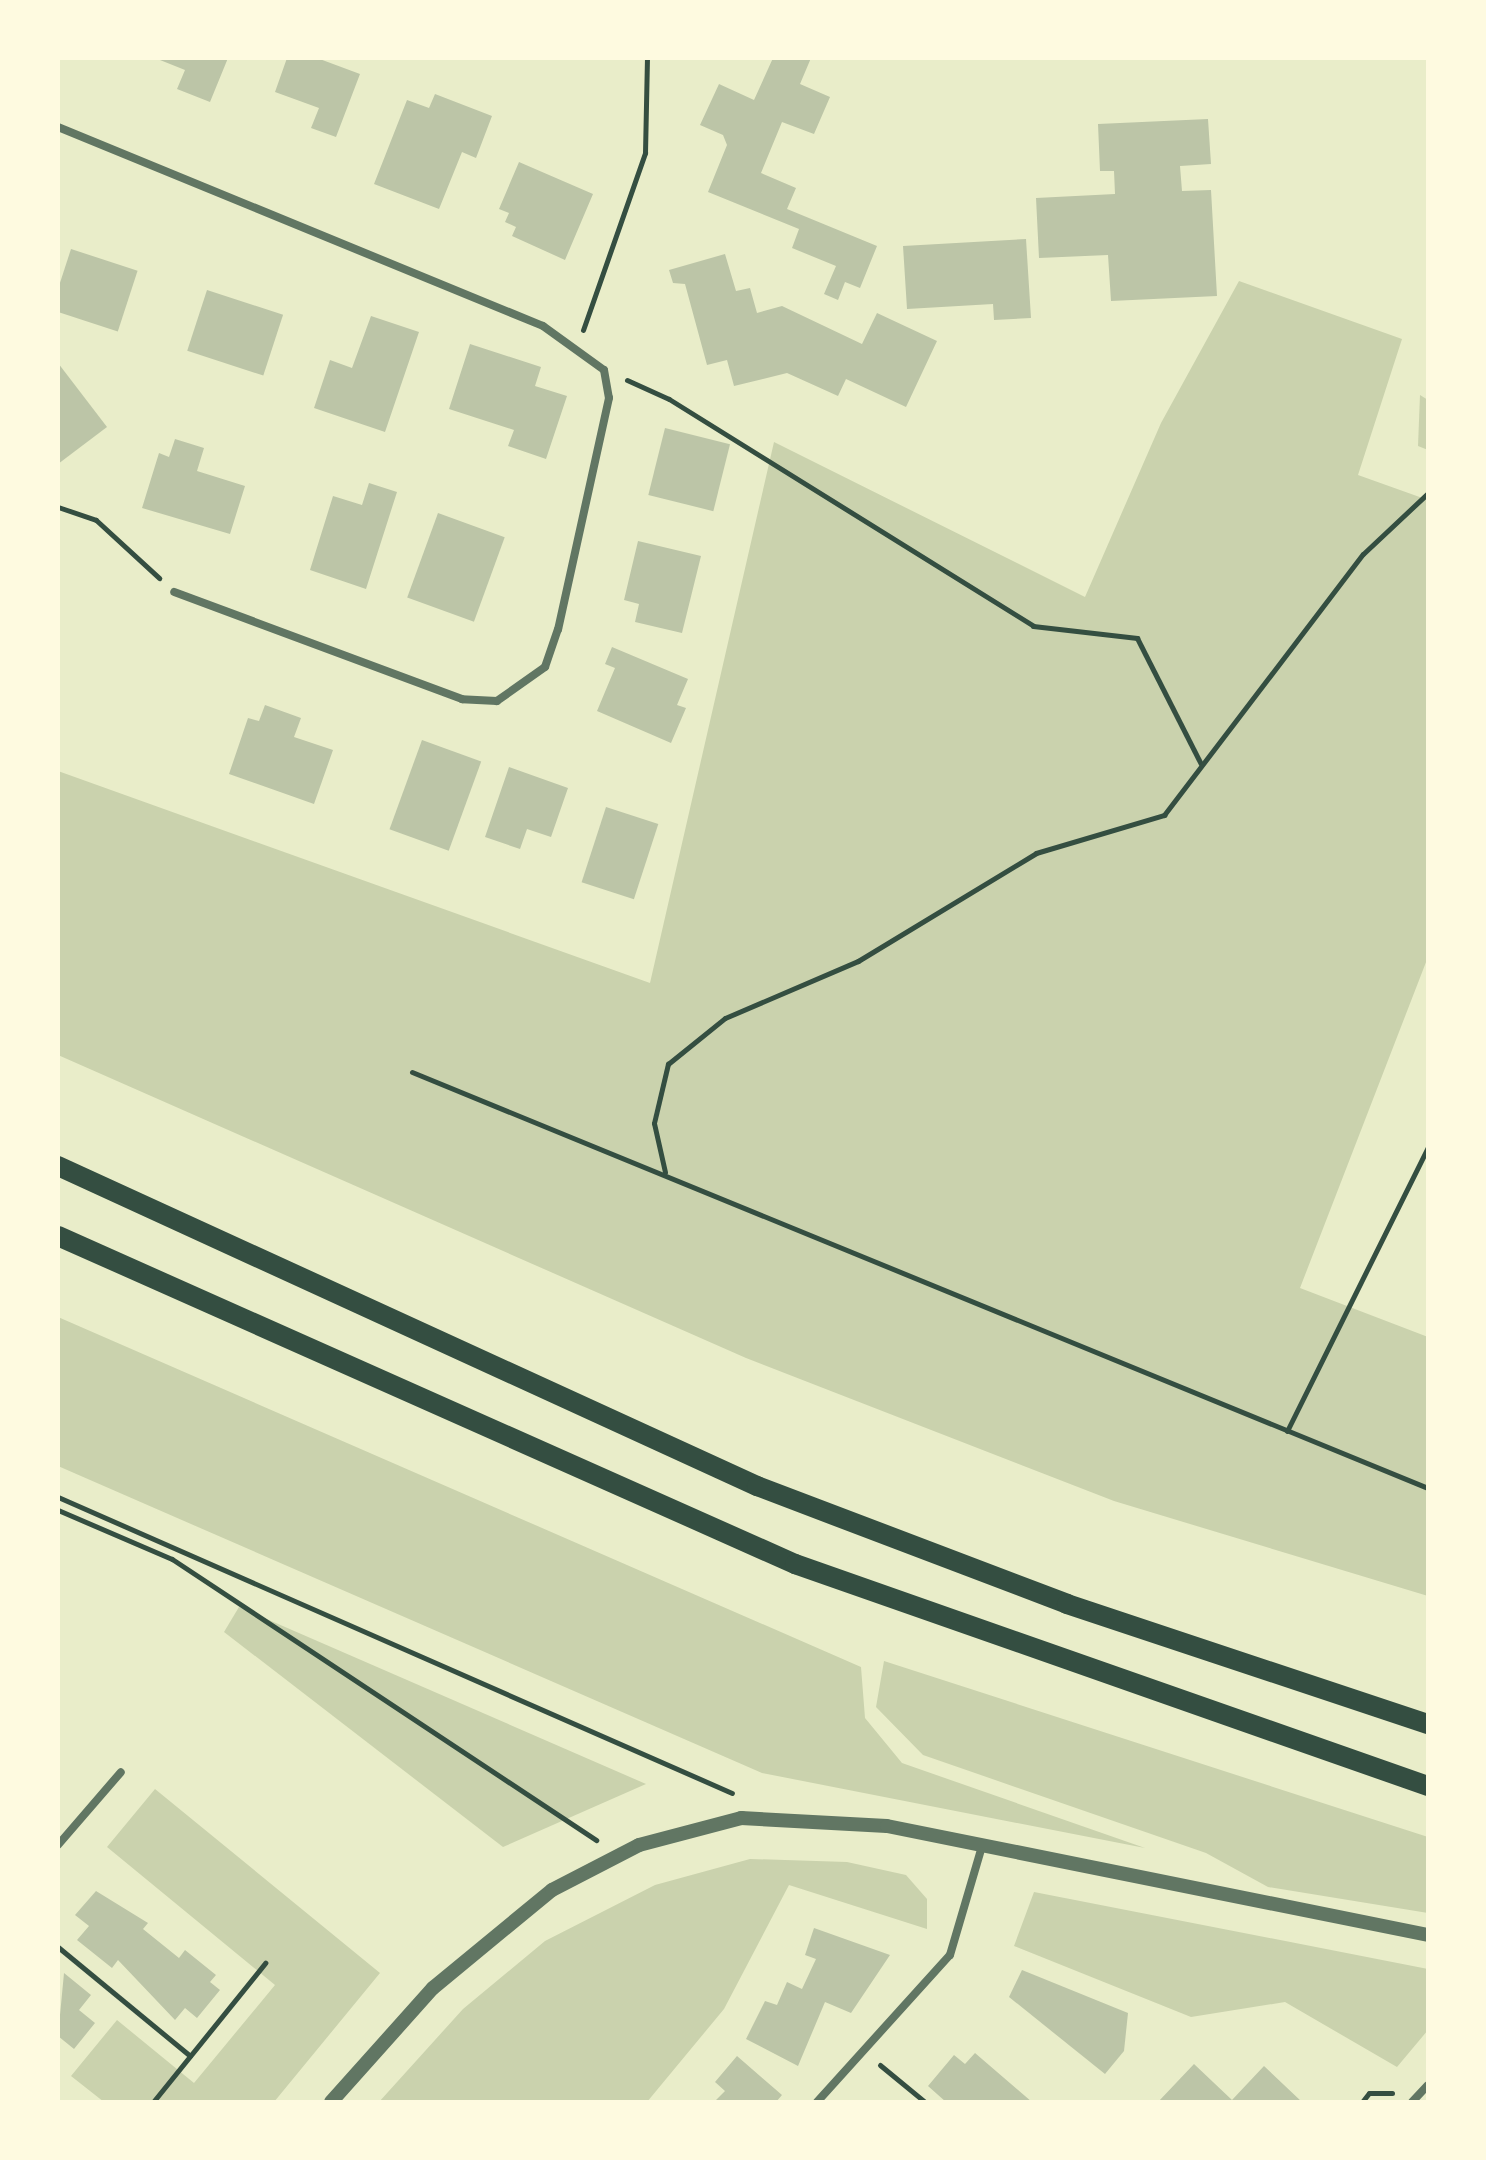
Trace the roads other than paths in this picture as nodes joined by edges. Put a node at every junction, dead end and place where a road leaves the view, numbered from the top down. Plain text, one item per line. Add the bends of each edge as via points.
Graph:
1 (58, 127) edge
2 (174, 592) road end
3 (58, 1166) edge
4 (58, 1236) edge
5 (1428, 1724) edge
6 (121, 1772) dead end
7 (1428, 1786) edge
8 (58, 1845) edge
9 (982, 1846) junction
10 (1428, 1935) edge
11 (1428, 2085) edge
12 (1415, 2098) edge
13 (331, 2102) edge
14 (817, 2102) edge

1 - 2 street via 578,346 604,370 609,398 558,629 545,667 507,696 462,699
3 - 5 main road via 757,1486 1067,1604
4 - 7 main road via 795,1564
6 - 8 street
9 - 10 street
9 - 13 street via 784,1817 695,1827 617,1854 491,1936 380,2042
9 - 14 street via 950,1955
11 - 12 street

